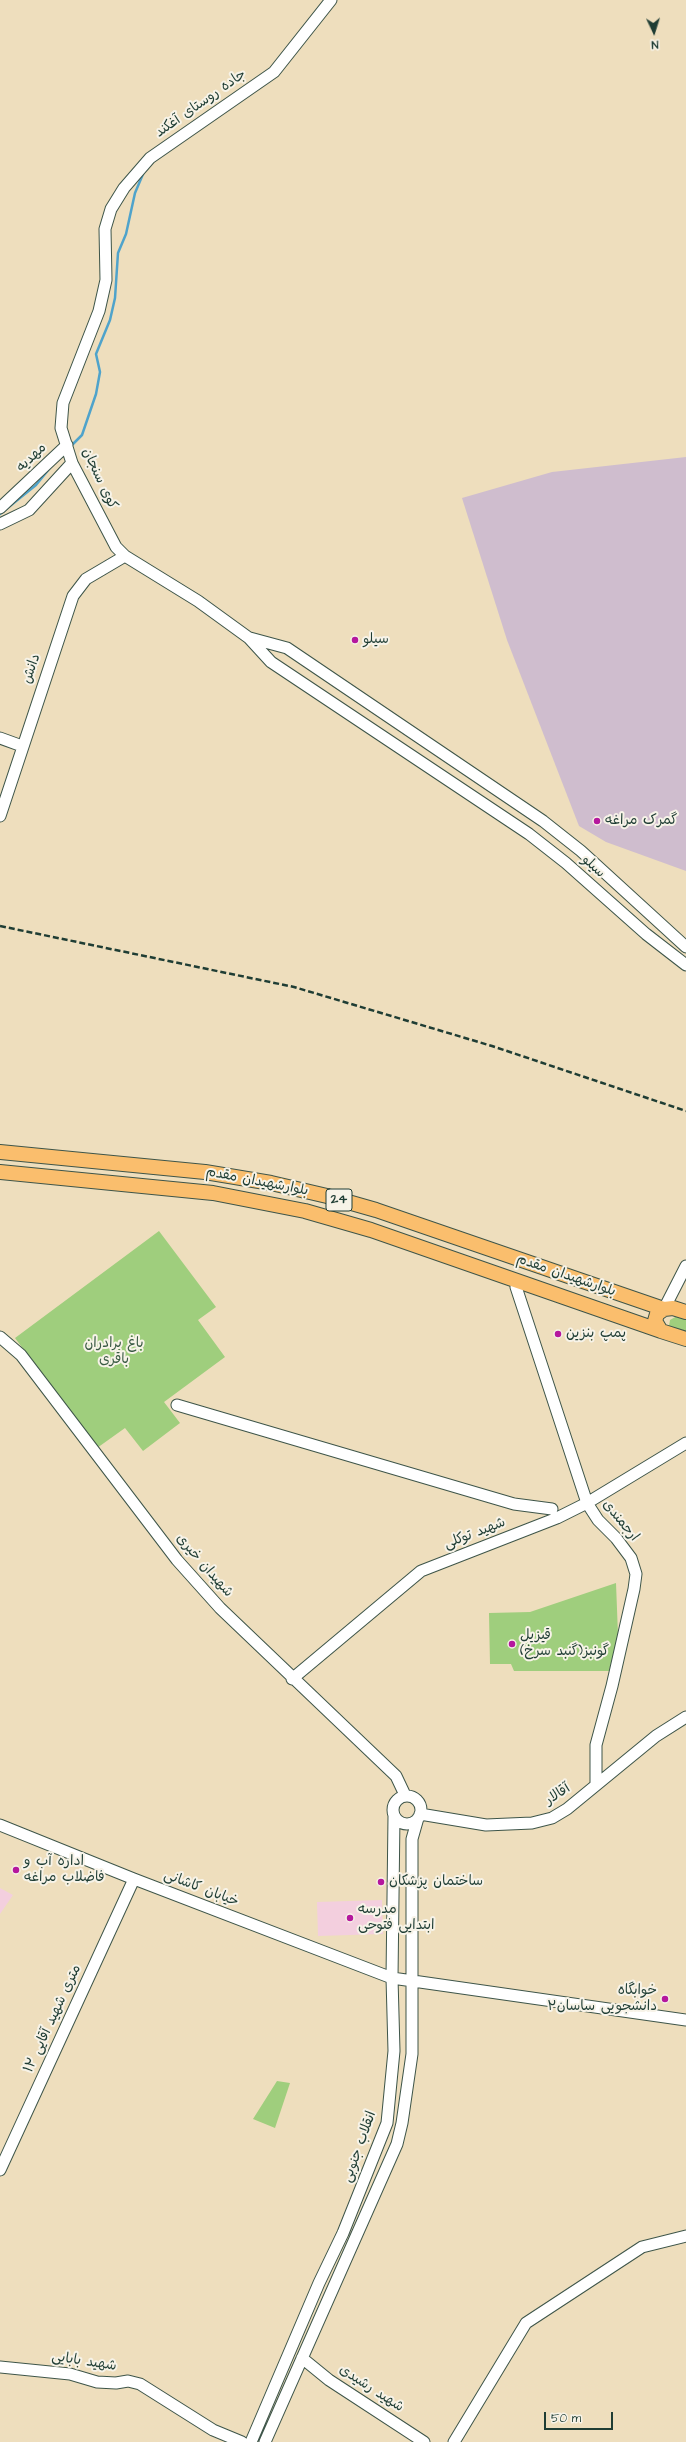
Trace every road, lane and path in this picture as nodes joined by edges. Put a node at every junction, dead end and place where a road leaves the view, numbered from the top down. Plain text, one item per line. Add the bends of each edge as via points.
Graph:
1 (331, 0) edge
2 (105, 242) joint
3 (67, 447) junction
4 (72, 463) junction
5 (0, 508) edge
6 (0, 524) edge
7 (125, 556) junction
8 (249, 638) junction
9 (0, 738) edge
10 (22, 746) junction
11 (0, 816) edge
12 (581, 851) junction
13 (566, 863) junction
14 (686, 947) edge
15 (686, 965) edge
16 (0, 1152) edge
17 (0, 1172) edge
18 (686, 1266) edge
19 (518, 1282) junction
20 (664, 1309) junction
21 (686, 1312) edge
22 (660, 1331) junction
23 (0, 1336) edge
24 (686, 1339) edge
25 (177, 1405) dead end
26 (686, 1444) edge
27 (587, 1504) junction
28 (552, 1509) dead end
29 (292, 1678) junction
30 (686, 1716) edge
31 (596, 1785) junction
32 (405, 1795) junction
33 (394, 1816) junction
34 (419, 1816) junction
35 (0, 1825) edge
36 (134, 1879) junction
37 (392, 1978) junction
38 (411, 1979) junction
39 (686, 2020) edge
40 (394, 2051) junction
41 (412, 2054) junction
42 (0, 2170) edge
43 (686, 2236) edge
44 (333, 2254) junction
45 (346, 2260) junction
46 (302, 2358) junction
47 (0, 2367) edge
48 (242, 2442) edge
49 (251, 2442) edge
50 (265, 2442) edge
51 (424, 2442) edge
52 (454, 2442) edge

1 - 2 street, جاده روستای آغکند via 274,72 150,158 124,188 111,209 105,229
2 - 3 street, کوی سنجان via 106,280 99,311 63,403 61,428
3 - 4 street, کوی سنجان
3 - 5 street, مهدیه
4 - 6 street via 29,510
4 - 7 street, کوی سنجان via 116,547
7 - 8 street, کوی سنجان via 198,601
7 - 10 street, دانش via 86,579 73,596
8 - 12 street, سیلو via 287,648 543,821
8 - 13 street, سیلو via 271,662 529,834
9 - 10 street
10 - 11 street, دانش
12 - 13 street
12 - 14 street, سیلو
13 - 15 street, سیلو via 646,934
16 - 20 main road, بلوارشهیدان مقدم / 24 via 205,1172 327,1196 376,1210
17 - 19 main road, بلوارشهیدان مقدم / 24 via 213,1193 305,1211 371,1230
18 - 20 street
19 - 22 main road, بلوارشهیدان مقدم / 24
19 - 27 street, ارجمندی via 516,1287
20 - 21 main road, 24 via 673,1308
20 - 22 main road via 656,1317 656,1325
22 - 24 main road, 24
23 - 29 street, شهیدان خیری via 30,1366 177,1560 220,1608
25 - 28 street via 514,1504
26 - 27 street, شهید توکلی
27 - 29 street, شهید توکلی via 421,1571
27 - 31 street, ارجمندی via 630,1558 636,1574 612,1686 596,1745
29 - 32 street, شهیدان خیری via 396,1776
30 - 31 street, آقالار via 656,1736
31 - 34 street, آقالار via 552,1818 532,1823 486,1825
32 - 33 street via 394,1802
32 - 34 street via 418,1800
33 - 34 street via 405,1824
33 - 37 street, انقلاب جنوبی
34 - 38 street via 412,1839
35 - 36 street, خیابان کاشانی
36 - 37 street, خیابان کاشانی
36 - 42 street, ۱۲ متری شهید آقایی
37 - 38 street, خیابان کاشانی
37 - 40 street, انقلاب جنوبی
38 - 39 street
38 - 41 street
40 - 41 street via 405,2047
40 - 44 street, انقلاب جنوبی via 387,2122
41 - 45 street via 397,2144
43 - 52 street via 642,2247 526,2323
44 - 45 street
44 - 49 street, انقلاب جنوبی
45 - 46 street
46 - 50 street
46 - 51 street, شهید رشیدی via 329,2380
47 - 48 street, شهید بابایی via 70,2374 97,2382 128,2381 140,2384 213,2430

